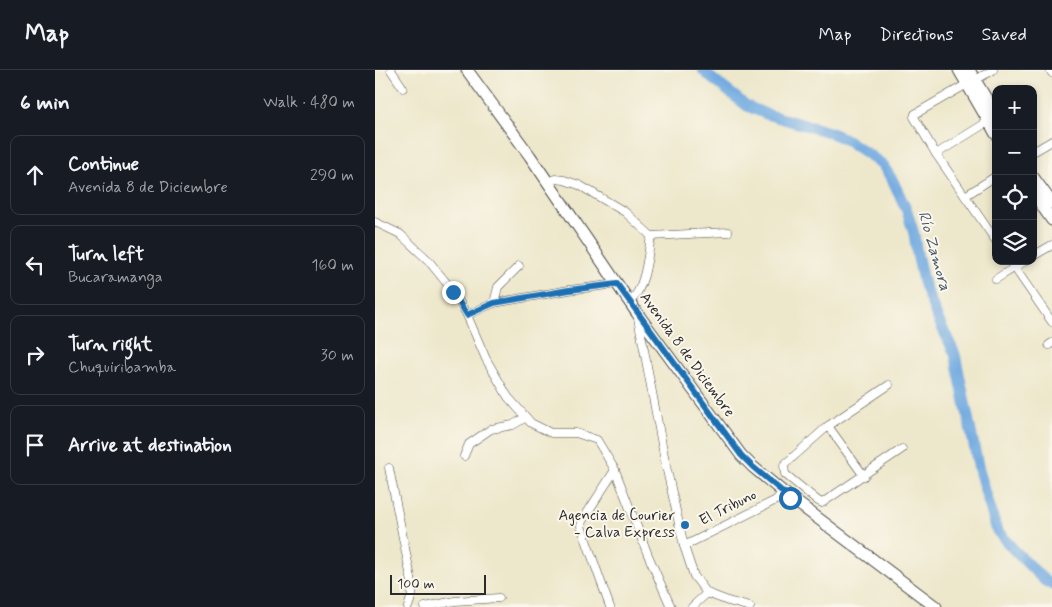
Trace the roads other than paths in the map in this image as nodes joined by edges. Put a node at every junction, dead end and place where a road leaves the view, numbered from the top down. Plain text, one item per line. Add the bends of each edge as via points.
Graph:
1 (391, 70) edge
2 (467, 70) edge
3 (959, 70) edge
4 (993, 70) edge
5 (1050, 70) edge
6 (1052, 73) edge
7 (970, 78) edge
8 (403, 88) dead end
9 (992, 118) edge
10 (1052, 141) edge
11 (1037, 150) edge
12 (936, 154) junction
13 (992, 179) edge
14 (548, 182) junction
15 (1038, 195) edge
16 (965, 196) junction
17 (1052, 203) edge
18 (1052, 220) edge
19 (375, 222) edge
20 (727, 232) dead end
21 (992, 235) edge
22 (651, 236) junction
23 (1052, 245) edge
24 (1037, 254) edge
25 (1011, 265) edge
26 (1013, 265) edge
27 (519, 266) dead end
28 (996, 279) dead end
29 (617, 284) junction
30 (630, 302) junction
31 (494, 303) junction
32 (637, 313) junction
33 (467, 315) junction
34 (1052, 322) edge
35 (889, 385) dead end
36 (526, 417) junction
37 (829, 426) junction
38 (902, 449) dead end
39 (464, 456) dead end
40 (389, 468) dead end
41 (615, 470) junction
42 (864, 476) junction
43 (800, 486) junction
44 (786, 495) junction
45 (684, 546) junction
46 (707, 593) junction
47 (499, 598) dead end
48 (408, 607) edge
49 (425, 607) edge
50 (610, 607) edge
51 (671, 607) edge
52 (692, 607) edge
53 (750, 607) edge
54 (936, 607) edge

1 - 8 street
2 - 14 main road, Avenida 8 de Diciembre
3 - 7 main road
4 - 7 street
5 - 6 street
7 - 9 main road
7 - 12 street via 915,114 914,118
9 - 12 street
10 - 11 street
12 - 16 street
13 - 16 street
14 - 22 street via 556,179 579,185 625,212
14 - 29 main road, Avenida 8 de Diciembre
15 - 17 main road
15 - 18 main road
16 - 21 street
19 - 33 street via 401,234 428,260
20 - 22 street
22 - 30 street via 640,288
23 - 24 street
25 - 28 street
26 - 34 street
27 - 31 street via 498,287
29 - 30 main road, Avenida 8 de Diciembre
29 - 31 street
30 - 32 main road, Avenida 8 de Diciembre
31 - 33 street
32 - 44 main road, Avenida 8 de Diciembre via 741,455
32 - 45 street
33 - 36 street via 486,359 508,397
35 - 37 street
36 - 39 street via 513,425 491,429 469,444
36 - 41 street via 551,433 576,433 597,440
37 - 42 street
37 - 43 street via 784,465 785,474
38 - 42 street
40 - 48 street via 412,584
41 - 50 street via 581,526
41 - 51 street
42 - 43 street via 822,503
43 - 44 street, El Tribuno
44 - 45 street, El Tribuno
44 - 54 main road, Avenida 8 de Diciembre
45 - 46 street via 694,576
46 - 52 street
46 - 53 street
47 - 49 street via 455,600

